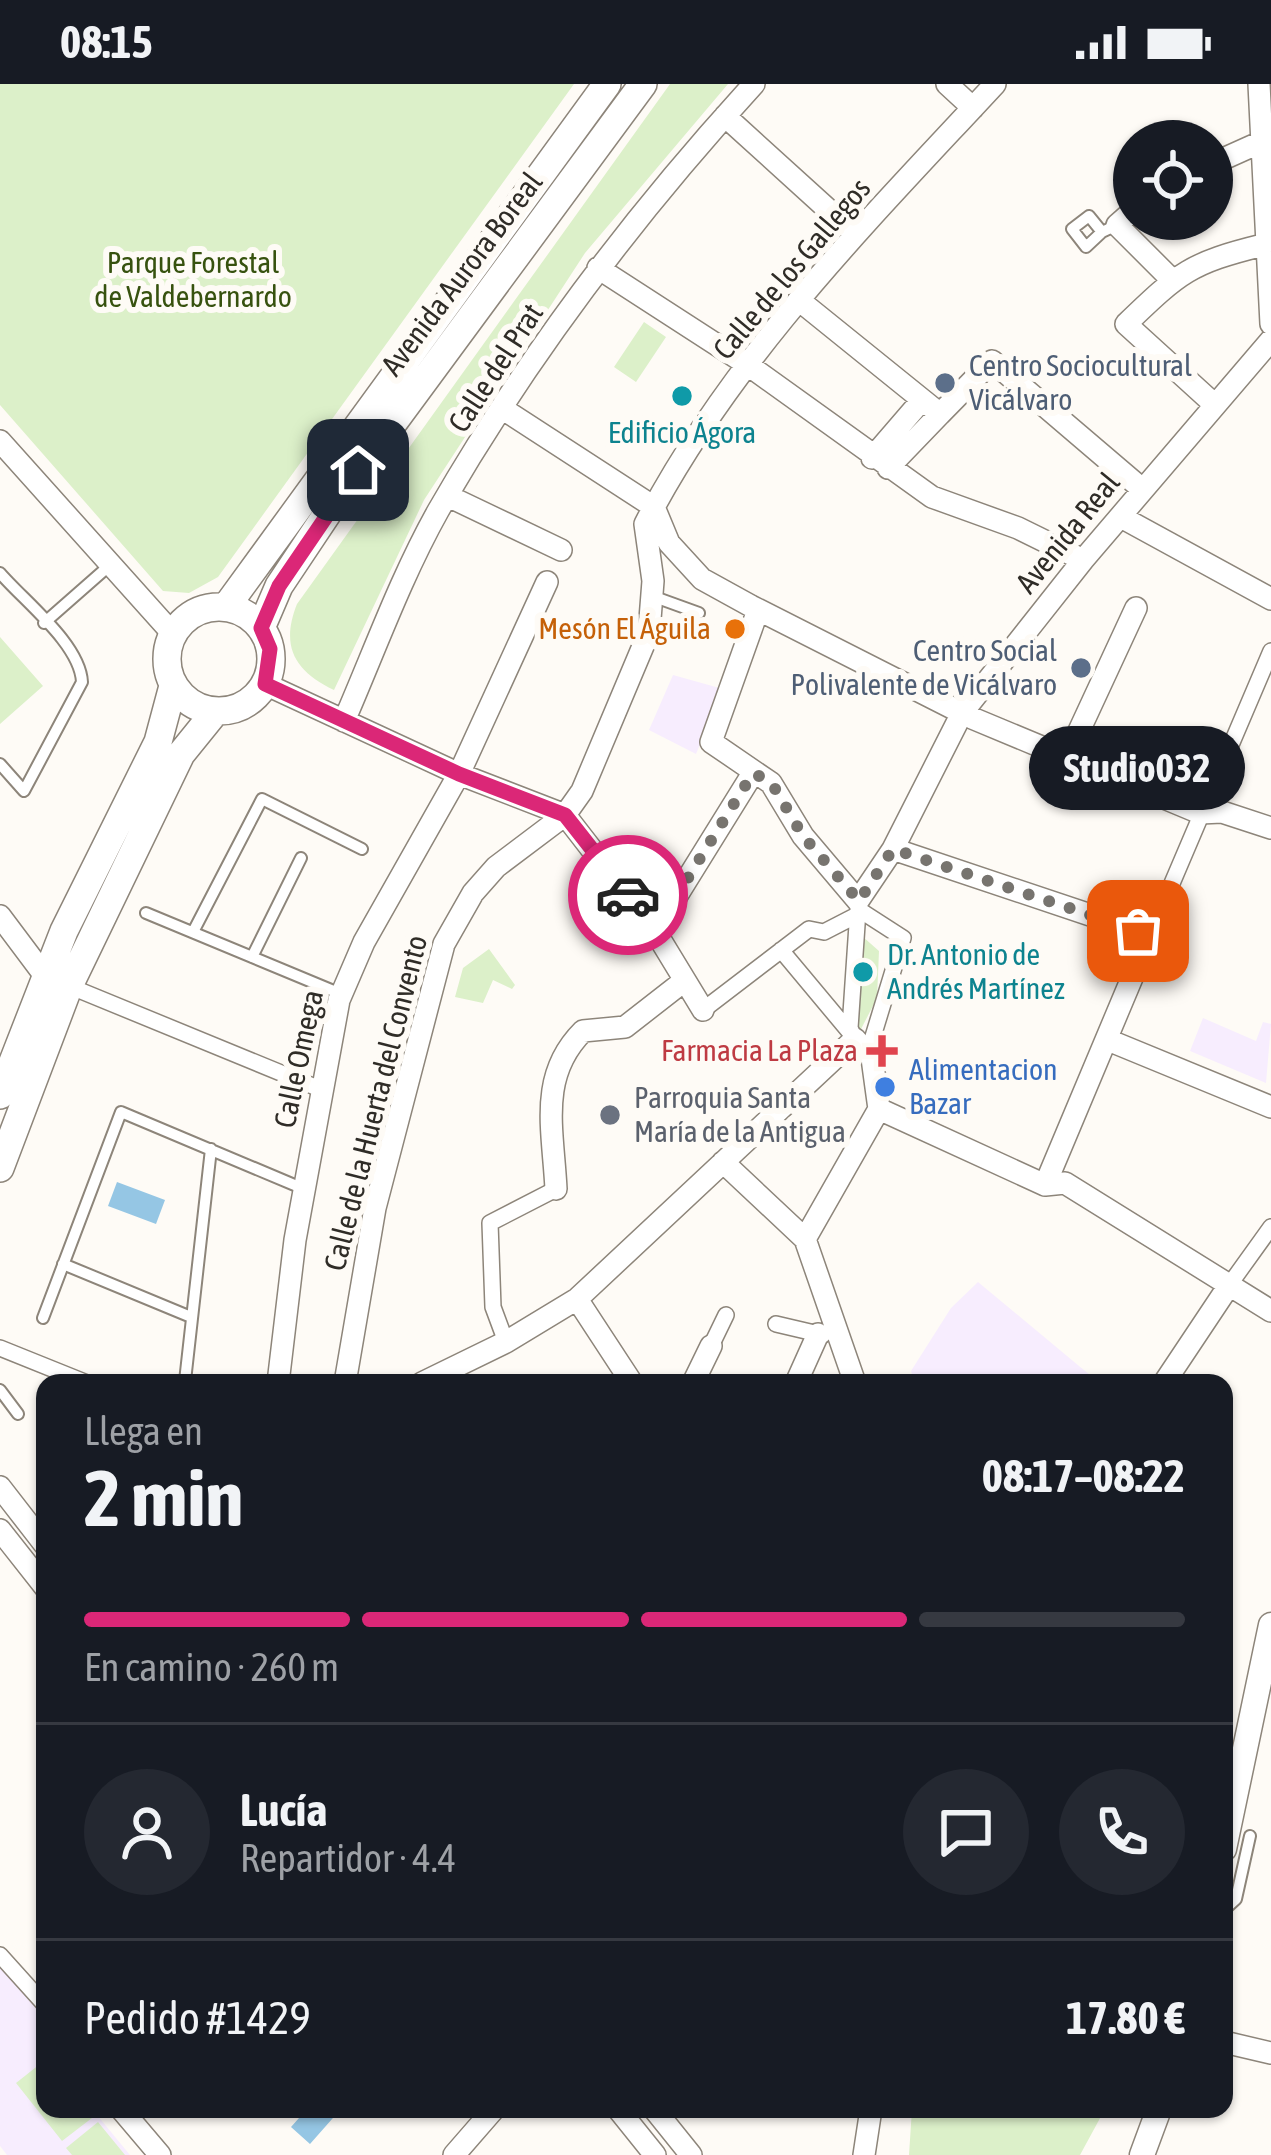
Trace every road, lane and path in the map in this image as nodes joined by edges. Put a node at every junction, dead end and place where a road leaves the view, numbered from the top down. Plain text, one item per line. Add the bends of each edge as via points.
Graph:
1 (607, 84) edge
2 (643, 84) edge
3 (754, 84) edge
4 (946, 84) edge
5 (995, 84) edge
6 (1259, 84) edge
7 (973, 108) junction
8 (724, 116) junction
9 (1262, 142) junction
10 (1233, 155) edge
11 (855, 234) junction
12 (1135, 240) edge
13 (1263, 245) junction
14 (598, 268) junction
15 (1171, 279) junction
16 (800, 301) junction
17 (1271, 324) edge
18 (1271, 340) edge
19 (748, 365) junction
20 (1215, 405) junction
21 (931, 407) junction
22 (503, 409) junction
23 (0, 441) edge
24 (880, 463) junction
25 (1142, 489) junction
26 (448, 496) junction
27 (654, 507) junction
28 (1121, 517) junction
29 (561, 550) dead end
30 (1083, 560) junction
31 (110, 565) junction
32 (0, 573) edge
33 (547, 582) dead end
34 (652, 596) junction
35 (1271, 599) edge
36 (226, 608) junction
37 (1136, 608) dead end
38 (758, 610) junction
39 (699, 614) dead end
40 (44, 623) junction
41 (261, 628) junction
42 (173, 634) junction
43 (1271, 651) edge
44 (265, 684) junction
45 (173, 686) junction
46 (215, 712) junction
47 (962, 713) junction
48 (344, 721) junction
49 (1066, 759) junction
50 (0, 764) edge
51 (753, 773) junction
52 (459, 774) junction
53 (510, 794) junction
54 (1200, 813) junction
55 (565, 815) junction
56 (1271, 828) edge
57 (527, 841) junction
58 (362, 849) dead end
59 (893, 849) junction
60 (302, 858) dead end
61 (858, 908) junction
62 (146, 913) dead end
63 (0, 916) edge
64 (655, 931) junction
65 (64, 932) junction
66 (193, 932) junction
67 (1150, 935) junction
68 (19, 937) junction
69 (781, 950) junction
70 (252, 957) junction
71 (684, 980) junction
72 (57, 981) junction
73 (341, 994) junction
74 (703, 1010) joint
75 (1108, 1040) junction
76 (862, 1046) junction
77 (320, 1090) junction
78 (0, 1095) edge
79 (1271, 1107) edge
80 (879, 1109) junction
81 (211, 1149) junction
82 (723, 1162) junction
83 (0, 1168) edge
84 (1045, 1185) junction
85 (304, 1189) junction
86 (556, 1189) joint
87 (1271, 1227) edge
88 (805, 1239) junction
89 (63, 1264) junction
90 (1230, 1284) junction
91 (577, 1299) junction
92 (1271, 1311) edge
93 (726, 1315) dead end
94 (191, 1317) junction
95 (43, 1318) dead end
96 (776, 1324) dead end
97 (827, 1337) junction
98 (506, 1342) junction
99 (711, 1346) joint
100 (0, 1348) edge
101 (65, 1374) edge
102 (186, 1374) edge
103 (279, 1374) edge
104 (347, 1374) edge
105 (463, 1374) edge
106 (626, 1374) edge
107 (697, 1374) edge
108 (802, 1374) edge
109 (850, 1374) edge
110 (1170, 1374) edge
111 (0, 1390) edge
112 (18, 1414) dead end
113 (0, 1487) edge
114 (0, 1530) edge
115 (36, 1533) edge
116 (36, 1576) edge
117 (1271, 1625) edge
118 (1233, 1767) edge
119 (1250, 1836) dead end
120 (1233, 1902) edge
121 (0, 1955) edge
122 (36, 1996) edge
123 (1233, 2044) edge
124 (1271, 2053) edge
125 (129, 2118) edge
126 (486, 2118) edge
127 (625, 2118) edge
128 (660, 2118) edge
129 (870, 2118) edge
130 (1156, 2118) edge
131 (160, 2155) edge
132 (454, 2155) edge
133 (655, 2155) edge
134 (691, 2155) edge
135 (864, 2155) edge
136 (1142, 2155) edge

1 - 36 main road, Avenida Aurora Boreal
2 - 41 main road, Avenida Aurora Boreal via 337,499
3 - 8 street, Calle del Prat
4 - 7 street
5 - 7 street, Calle de los Gallegos
6 - 9 street
7 - 11 street, Calle de los Gallegos
8 - 11 street
8 - 14 street, Calle del Prat
9 - 10 street
9 - 13 street
11 - 16 street, Calle de los Gallegos
12 - 15 street
13 - 15 street via 1201,260
13 - 17 street
14 - 19 street
14 - 22 street, Calle del Prat
15 - 20 street via 1126,324
16 - 19 street, Calle de los Gallegos
16 - 21 street
18 - 20 street, Avenida Real
19 - 24 street
19 - 27 street, Calle de los Gallegos
20 - 25 street, Avenida Real
21 - 24 street
21 - 25 street via 992,361
22 - 26 street, Calle del Prat
22 - 27 street
23 - 31 street
24 - 30 street via 932,497
25 - 28 street, Avenida Real
26 - 29 street
26 - 48 street, Calle del Prat
27 - 34 street via 644,524
27 - 38 street via 669,543 703,578
28 - 30 street, Avenida Real
28 - 35 street
30 - 47 street, Avenida Real
31 - 40 lane
31 - 42 street
32 - 40 lane
33 - 52 street, Calle Omega
34 - 39 lane
34 - 55 street via 641,660
36 - 41 main road
36 - 42 main road via 201,610
37 - 49 street
38 - 47 street
38 - 51 street via 712,742
40 - 50 lane via 81,667 82,682 23,791
41 - 44 main road via 270,649
42 - 45 main road
43 - 54 street
44 - 46 main road via 249,702
44 - 48 street
45 - 46 main road
45 - 65 main road via 158,742
46 - 72 main road via 181,754
47 - 49 street
47 - 59 street, Avenida Real
48 - 52 street
49 - 54 street
51 - 61 street via 771,782
51 - 64 street
52 - 53 street
52 - 73 street, Calle Omega
53 - 55 street
53 - 57 street via 529,817
54 - 56 street
54 - 67 street
55 - 57 street, Calle de la Huerta del Convento
55 - 64 street
57 - 104 street, Calle de la Huerta del Convento via 473,893 444,944 375,1208
58 - 66 lane via 262,800
59 - 61 street, Avenida Real
59 - 67 street
60 - 70 lane
61 - 69 street
61 - 76 street via 850,1028
61 - 76 street via 903,938
62 - 66 lane
63 - 68 street
64 - 71 street
65 - 68 street
65 - 72 main road
66 - 70 lane
67 - 75 street
68 - 72 street
69 - 74 street
69 - 76 street
70 - 73 lane
71 - 74 street
71 - 86 street via 625,1027 583,1030 560,1054 551,1093
72 - 77 street
72 - 78 main road
72 - 83 main road
73 - 77 street, Calle Omega
75 - 79 street
75 - 84 street
76 - 80 street
76 - 82 street
77 - 85 street, Calle Omega
80 - 84 street
80 - 88 street
81 - 85 lane
81 - 89 lane via 121,1112
81 - 94 lane
82 - 88 street
82 - 91 street
84 - 90 street via 1064,1183
85 - 103 street, Calle Omega
86 - 98 street via 490,1223 493,1306
87 - 90 street
88 - 97 street
89 - 94 lane
89 - 95 lane
90 - 92 street
90 - 110 street
91 - 98 street
91 - 106 street
93 - 99 street
94 - 102 lane
96 - 97 street
97 - 108 street
97 - 109 street
98 - 105 street
99 - 107 street
100 - 101 street
111 - 112 lane
113 - 115 street
114 - 116 street
117 - 118 street
119 - 120 lane
121 - 122 street
123 - 124 street
125 - 131 street
126 - 132 street
127 - 133 street
128 - 134 street
129 - 135 street
130 - 136 street

